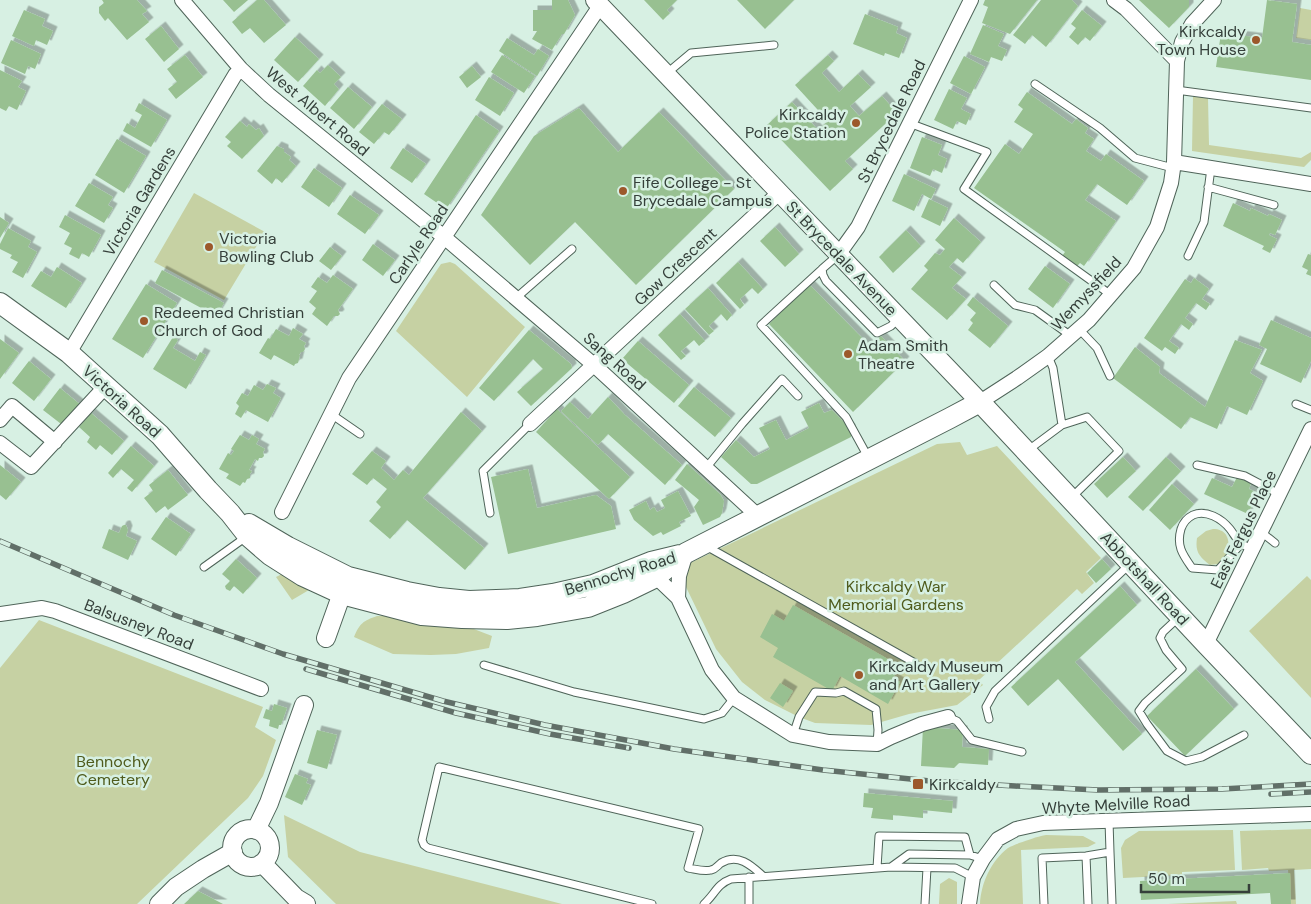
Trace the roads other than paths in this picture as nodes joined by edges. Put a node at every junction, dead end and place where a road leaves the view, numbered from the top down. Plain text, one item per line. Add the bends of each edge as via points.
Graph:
1 (182, 0) edge
2 (971, 0) edge
3 (1114, 0) edge
4 (1214, 0) edge
5 (598, 3) edge
6 (774, 45) dead end
7 (1177, 61) junction
8 (241, 68) junction
9 (666, 74) junction
10 (1035, 84) dead end
11 (1176, 90) junction
12 (1311, 108) edge
13 (909, 123) junction
14 (1174, 165) junction
15 (1210, 168) junction
16 (1311, 184) edge
17 (1208, 188) junction
18 (780, 193) junction
19 (1274, 205) dead end
20 (444, 237) junction
21 (572, 248) dead end
22 (838, 255) junction
23 (1188, 256) dead end
24 (822, 268) junction
25 (994, 285) dead end
26 (1112, 295) junction
27 (516, 298) junction
28 (0, 303) edge
29 (899, 318) junction
30 (1075, 332) junction
31 (69, 353) junction
32 (1048, 356) junction
33 (594, 365) junction
34 (1110, 376) dead end
35 (105, 387) junction
36 (798, 396) dead end
37 (980, 402) junction
38 (1296, 404) dead end
39 (1311, 410) edge
40 (331, 414) junction
41 (0, 420) edge
42 (530, 424) joint
43 (1062, 425) junction
44 (1311, 429) edge
45 (360, 434) dead end
46 (55, 442) junction
47 (0, 443) edge
48 (1027, 452) junction
49 (869, 460) junction
50 (1196, 465) dead end
51 (706, 468) junction
52 (1279, 494) junction
53 (1070, 498) junction
54 (282, 512) dead end
55 (230, 513) junction
56 (490, 513) dead end
57 (758, 516) junction
58 (1261, 532) junction
59 (248, 536) junction
60 (1275, 543) dead end
61 (704, 544) junction
62 (1247, 546) junction
63 (686, 553) junction
64 (1131, 563) junction
65 (204, 567) dead end
66 (656, 577) junction
67 (345, 586) junction
68 (678, 598) junction
69 (0, 614) edge
70 (1180, 616) junction
71 (326, 638) dead end
72 (1206, 644) junction
73 (915, 663) dead end
74 (484, 665) dead end
75 (262, 690) dead end
76 (734, 698) junction
77 (304, 705) dead end
78 (948, 717) joint
79 (989, 719) dead end
80 (793, 734) junction
81 (1244, 735) dead end
82 (877, 744) junction
83 (1022, 752) dead end
84 (1311, 754) edge
85 (1311, 814) edge
86 (1109, 821) junction
87 (256, 830) junction
88 (233, 852) junction
89 (1110, 852) junction
90 (1086, 856) junction
91 (977, 857) junction
92 (262, 863) junction
93 (891, 867) junction
94 (877, 868) junction
95 (927, 868) junction
96 (763, 876) junction
97 (973, 876) junction
98 (749, 877) junction
99 (298, 902) edge
100 (159, 904) edge
101 (652, 904) edge
102 (704, 904) edge
103 (749, 904) edge
104 (925, 904) edge
105 (969, 904) edge
106 (1044, 904) edge
107 (1088, 904) edge
108 (1112, 904) edge

1 - 8 street, West Albert Road
2 - 13 street, St Brycedale Road
3 - 7 street
4 - 7 street, Wemyssfield via 1192,24 1182,42
5 - 9 street, St Brycedale Avenue
5 - 20 street, Carlyle Road
6 - 9 lane via 691,54
7 - 11 street, Wemyssfield
8 - 20 street, West Albert Road via 269,95
8 - 31 street, Victoria Gardens
9 - 18 street, St Brycedale Avenue
10 - 14 lane via 1100,128 1136,158
11 - 12 lane
11 - 14 street, Wemyssfield
13 - 22 street, St Brycedale Road via 858,227
13 - 26 lane via 987,152 964,189
14 - 15 street
14 - 26 street, Wemyssfield via 1158,227 1134,268
15 - 16 street
15 - 17 lane
17 - 19 lane
17 - 23 lane via 1204,222
18 - 22 street, St Brycedale Avenue
18 - 33 street, Gow Crescent
20 - 27 street, Sang Road
20 - 40 street, Carlyle Road via 349,378
21 - 27 lane
22 - 24 lane
22 - 29 street, St Brycedale Avenue
24 - 29 lane via 826,281 877,334
24 - 49 lane via 761,325 846,417
25 - 30 lane via 1016,305 1035,310
26 - 30 street, Wemyssfield
27 - 33 street, Sang Road
28 - 31 main road, Victoria Road
29 - 37 street, St Brycedale Avenue
30 - 32 street, Wemyssfield
30 - 34 lane via 1097,348
31 - 35 main road, Victoria Road
32 - 37 street, Wemyssfield
32 - 43 lane via 1053,368
33 - 42 street, Gow Crescent
33 - 51 street, Sang Road
35 - 46 street
35 - 55 main road, Victoria Road via 160,435
36 - 51 lane via 782,380
37 - 48 main road, Abbotshall Road
37 - 49 main road, Bennochy Road
38 - 39 lane
40 - 45 lane
40 - 54 street, Carlyle Road
41 - 46 street via 12,406
42 - 56 lane via 484,471
43 - 48 lane
43 - 53 lane via 1088,417 1119,451
44 - 52 street, East Fergus Place
46 - 47 street via 31,467
48 - 53 main road, Abbotshall Road
49 - 57 main road, Bennochy Road
50 - 52 lane via 1246,476
51 - 57 street, Sang Road
52 - 58 street, East Fergus Place
53 - 64 main road, Abbotshall Road
55 - 59 main road, Bennochy Road
55 - 67 main road, Bennochy Road
57 - 61 main road, Bennochy Road
58 - 60 lane
58 - 62 street, East Fergus Place
59 - 65 lane
59 - 67 main road, Bennochy Road via 303,576
61 - 63 main road, Bennochy Road
61 - 73 lane
62 - 62 lane via 1218,570 1192,568 1181,552 1179,537 1182,524 1198,513 1210,514 1221,520
62 - 72 street, East Fergus Place
63 - 66 main road, Bennochy Road
63 - 67 main road, Bennochy Road via 651,562 593,585 515,600 469,601
63 - 68 street via 679,576
64 - 70 main road, Abbotshall Road
64 - 79 lane via 995,691 986,707
66 - 67 main road, Bennochy Road via 588,607 507,619 422,615
66 - 68 street
67 - 71 street
68 - 76 street via 712,670
69 - 75 street, Balsusney Road via 42,608 55,611
70 - 72 main road, Abbotshall Road
70 - 81 lane via 1160,638 1182,668 1145,703 1139,711 1142,717 1167,750 1186,761 1202,757
72 - 84 main road, Abbotshall Road
74 - 76 lane via 574,692 704,719 722,713
76 - 80 street
77 - 87 street
78 - 82 street via 922,724
78 - 83 lane via 957,721 972,740
80 - 82 street via 829,742
80 - 82 lane via 799,716 815,692 844,691 876,709
85 - 86 street, Whyte Melville Road
86 - 89 lane
86 - 91 street, Whyte Melville Road via 1042,823 1016,829
87 - 88 street via 240,833 234,841
87 - 92 street via 269,843 270,852
88 - 92 street via 244,866 254,867
88 - 100 street via 203,869
89 - 90 lane
89 - 108 lane
90 - 106 lane via 1042,858
90 - 107 lane
91 - 93 lane via 909,854
91 - 94 lane via 965,837 879,836
91 - 97 street, Whyte Melville Road
92 - 99 street
93 - 94 lane
93 - 95 lane
94 - 96 lane
95 - 97 lane via 955,868
95 - 104 lane
96 - 98 lane
96 - 101 lane via 752,866 732,859 705,871 688,868 699,829 439,767 422,840 428,848
97 - 105 street, Whyte Melville Road
98 - 102 lane via 724,881
98 - 103 lane

